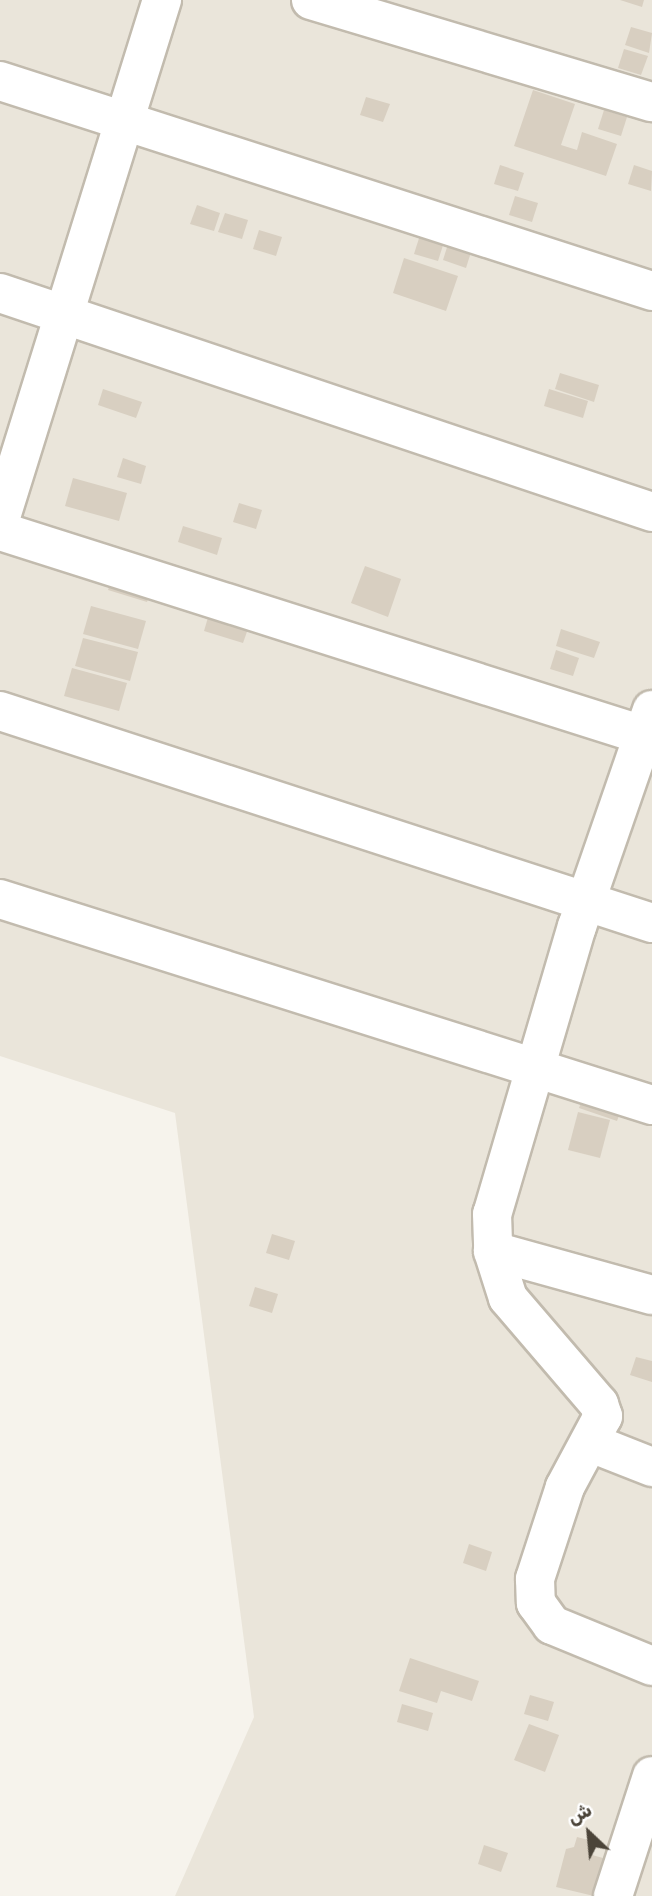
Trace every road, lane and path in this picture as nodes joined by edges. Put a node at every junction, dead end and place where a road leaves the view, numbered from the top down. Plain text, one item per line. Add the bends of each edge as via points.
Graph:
1 (162, 0) edge
2 (311, 0) edge
3 (0, 82) edge
4 (652, 102) edge
5 (123, 122) junction
6 (652, 292) edge
7 (0, 293) edge
8 (62, 315) junction
9 (652, 512) edge
10 (0, 520) edge
11 (0, 531) edge
12 (0, 711) edge
13 (649, 728) edge
14 (0, 899) edge
15 (586, 902) junction
16 (652, 923) edge
17 (534, 1067) junction
18 (652, 1105) edge
19 (493, 1251) junction
20 (652, 1295) edge
21 (591, 1443) junction
22 (652, 1467) edge
23 (652, 1666) edge
24 (652, 1776) edge
25 (639, 1858) edge
26 (613, 1896) edge

1 - 5 street
2 - 4 street
3 - 5 street
5 - 6 street
5 - 8 street
7 - 8 street
8 - 9 street
8 - 10 street
11 - 13 street
12 - 15 street
13 - 15 street
14 - 17 street
15 - 16 street
15 - 17 street
17 - 18 street
17 - 19 street via 492,1214
19 - 20 street
19 - 21 street via 508,1298 599,1404 603,1416
21 - 22 street
21 - 23 street via 565,1487 535,1579 536,1603 552,1625
24 - 25 street
25 - 26 street

